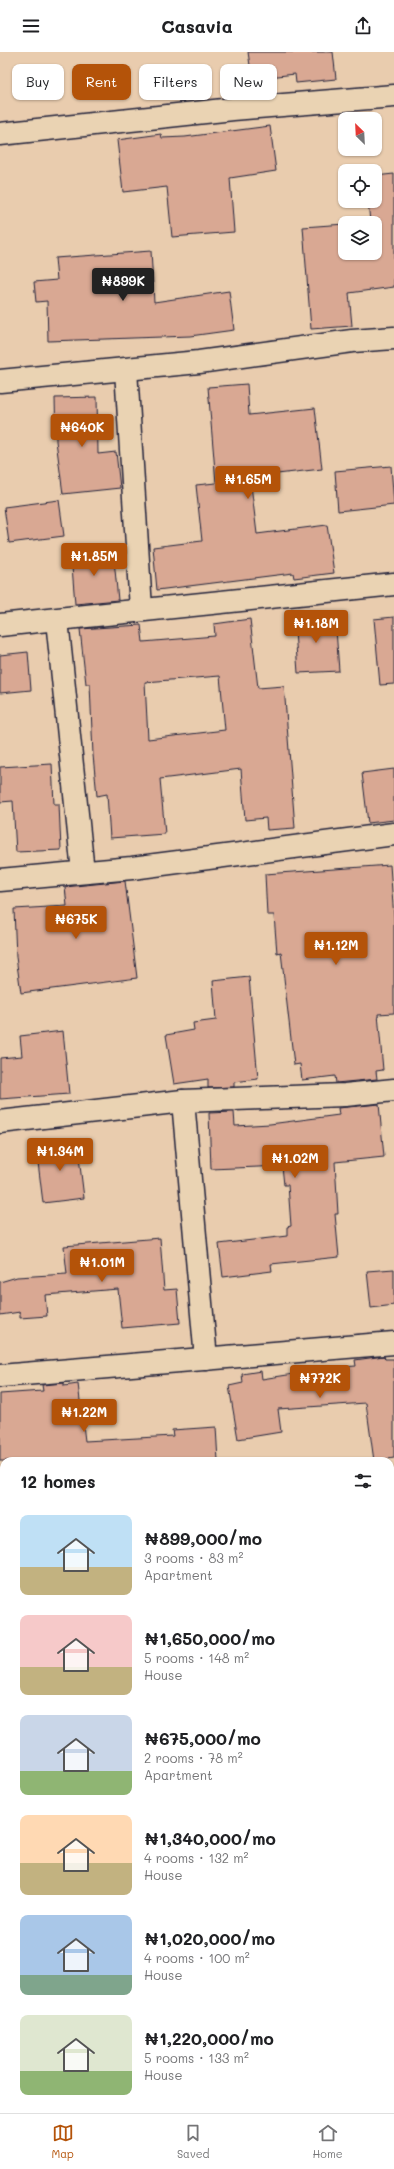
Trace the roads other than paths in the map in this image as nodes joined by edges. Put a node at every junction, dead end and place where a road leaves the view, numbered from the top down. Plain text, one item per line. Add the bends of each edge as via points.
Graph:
1 (394, 96) edge
2 (0, 134) edge
3 (394, 338) edge
4 (126, 370) junction
5 (0, 381) edge
6 (394, 584) edge
7 (141, 609) junction
8 (57, 620) junction
9 (0, 625) edge
10 (394, 834) edge
11 (83, 872) junction
12 (0, 880) edge
13 (394, 1090) edge
14 (183, 1101) junction
15 (0, 1122) edge
16 (394, 1343) edge
17 (206, 1359) junction
18 (0, 1376) edge

1 - 2 street via 233,109
3 - 4 street via 352,341
4 - 5 street
4 - 7 street
6 - 7 street
7 - 8 street
8 - 9 street
8 - 11 street
10 - 11 street
11 - 12 street
13 - 14 street via 345,1095
14 - 15 street
14 - 17 street
16 - 17 street
17 - 18 street

